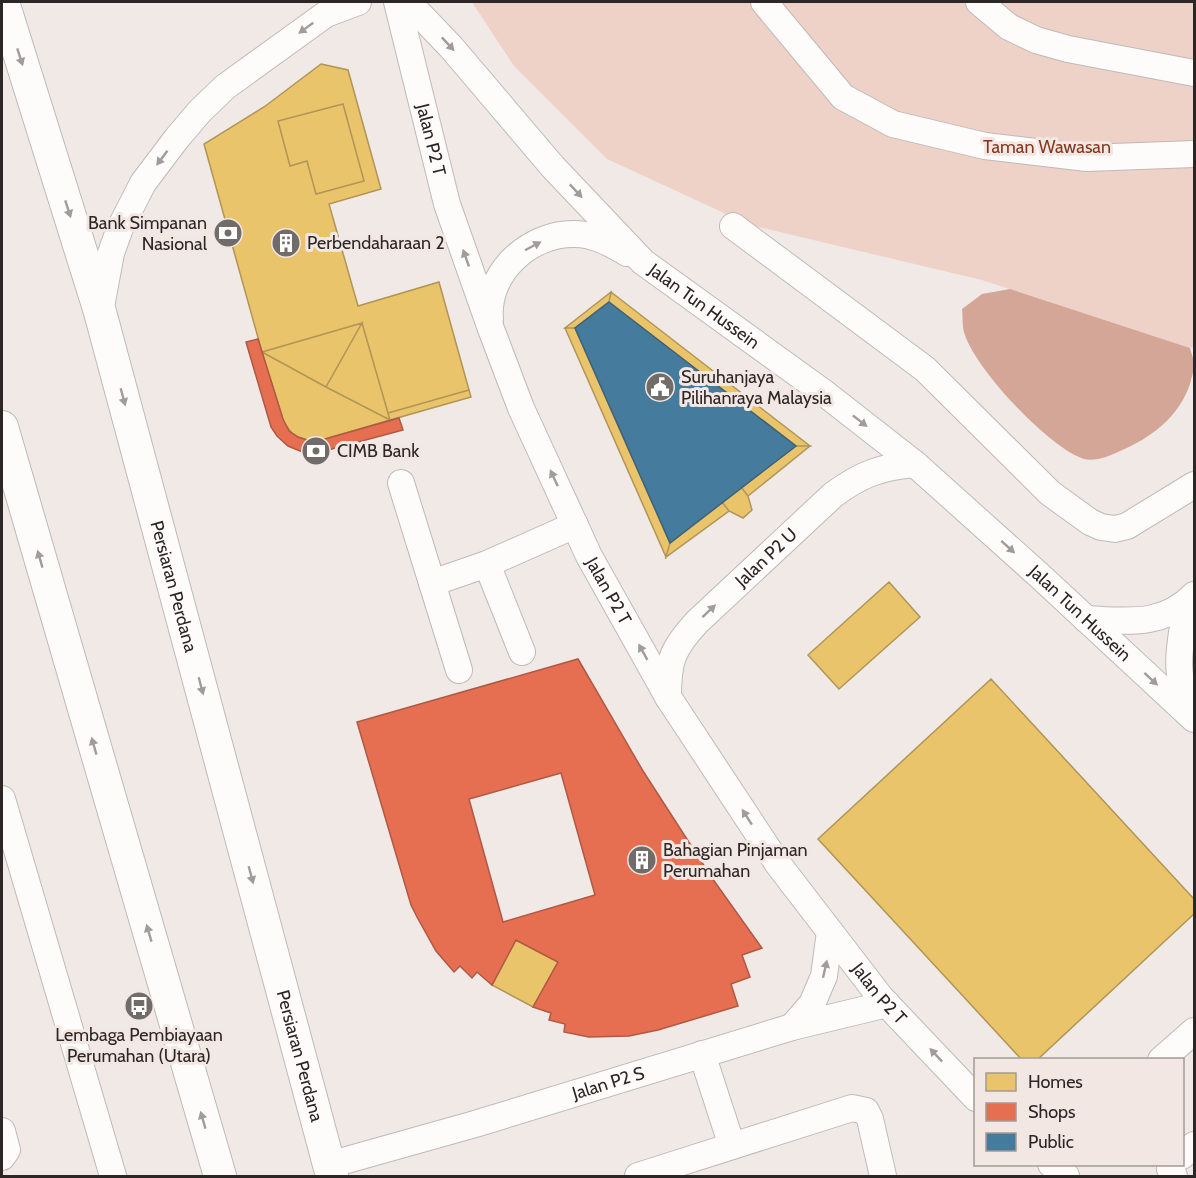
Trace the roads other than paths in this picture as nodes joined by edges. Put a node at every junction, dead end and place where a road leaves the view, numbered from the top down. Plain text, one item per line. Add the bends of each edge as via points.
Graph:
1 (3, 2) edge
2 (358, 2) edge
3 (397, 2) edge
4 (408, 2) edge
5 (764, 2) edge
6 (979, 2) edge
7 (1194, 73) edge
8 (1194, 154) edge
9 (733, 226) dead end
10 (643, 262) junction
11 (100, 312) junction
12 (491, 328) junction
13 (2, 427) edge
14 (915, 464) junction
15 (401, 483) dead end
16 (1194, 485) edge
17 (575, 525) junction
18 (487, 564) junction
19 (432, 583) junction
20 (1191, 599) edge
21 (1086, 619) junction
22 (522, 652) dead end
23 (459, 670) dead end
24 (668, 697) junction
25 (1194, 711) edge
26 (1194, 719) edge
27 (2, 799) edge
28 (830, 932) junction
29 (888, 1004) junction
30 (792, 1027) junction
31 (1192, 1038) edge
32 (702, 1054) junction
33 (1162, 1058) edge
34 (974, 1097) edge
35 (2, 1131) edge
36 (732, 1146) junction
37 (2, 1157) edge
38 (1054, 1166) edge
39 (331, 1171) edge
40 (113, 1176) edge
41 (220, 1176) edge
42 (638, 1176) edge
43 (884, 1176) edge
44 (1066, 1176) edge

1 -> 11 main road, Persiaran Perdana
2 -> 11 street via 326,14 225,87 177,138 143,183 120,228
12 -> 3 street, Jalan P2 T via 447,204
4 -> 10 street, Jalan Tun Hussein via 452,47 553,167
5 - 8 street via 843,97 893,124 985,146 1087,158
6 - 7 street via 1009,27 1036,40
9 - 16 street via 925,369 1050,493 1090,522 1115,529 1127,526
12 -> 10 street via 489,306 496,282 510,262 536,243 576,234 600,239
10 -> 14 street, Jalan Tun Hussein
11 -> 39 main road, Persiaran Perdana
17 -> 12 street, Jalan P2 T via 521,408
41 -> 13 main road
14 -> 21 street, Jalan Tun Hussein
24 -> 14 street, Jalan P2 U via 672,654 705,614 848,484 888,466
15 - 19 street
17 - 18 street
24 -> 17 street, Jalan P2 T
18 - 19 street
18 - 22 street
19 - 23 street
20 - 21 street via 1165,617 1131,621
20 - 25 street via 1178,668
21 -> 26 street, Jalan Tun Hussein
28 -> 24 street, Jalan P2 T via 778,864
27 - 40 street
28 - 29 street, Jalan P2 T
30 -> 28 street via 812,1004 824,976
29 - 30 street, Jalan P2 S
34 -> 29 street, Jalan P2 T
30 - 32 street, Jalan P2 S
31 - 33 street
32 - 36 street
32 - 39 street, Jalan P2 S
35 - 37 street via 7,1150
36 - 42 street
36 - 43 street via 852,1108 866,1111
38 - 44 street

